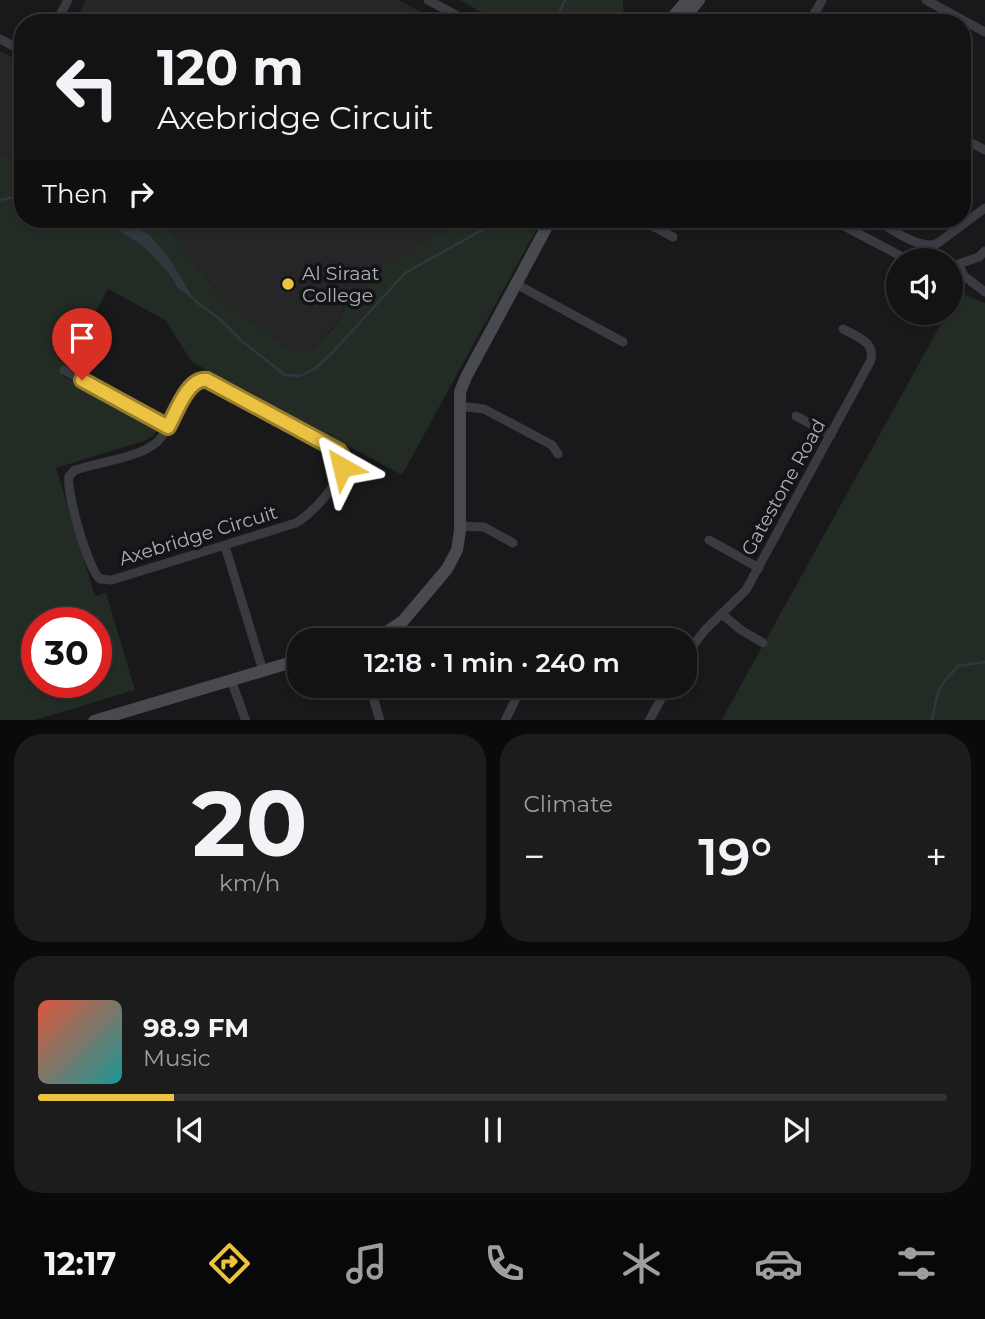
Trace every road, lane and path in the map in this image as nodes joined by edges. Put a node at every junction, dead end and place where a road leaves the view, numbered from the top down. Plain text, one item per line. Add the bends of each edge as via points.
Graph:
1 (428, 0) edge
2 (687, 0) edge
3 (699, 0) edge
4 (926, 0) edge
5 (454, 1) edge
6 (455, 14) joint
7 (675, 14) edge
8 (687, 14) edge
9 (952, 14) edge
10 (546, 228) edge
11 (656, 228) edge
12 (848, 228) edge
13 (890, 228) edge
14 (958, 228) edge
15 (673, 237) dead end
16 (886, 249) edge
17 (985, 251) edge
18 (963, 263) edge
19 (963, 275) edge
20 (516, 284) junction
21 (985, 292) edge
22 (844, 329) dead end
23 (623, 342) dead end
24 (64, 370) dead end
25 (459, 407) junction
26 (796, 415) dead end
27 (168, 427) junction
28 (831, 435) junction
29 (558, 454) dead end
30 (459, 526) junction
31 (709, 540) dead end
32 (513, 542) dead end
33 (225, 546) junction
34 (759, 568) junction
35 (723, 615) junction
36 (395, 628) edge
37 (697, 639) edge
38 (763, 643) dead end
39 (287, 664) edge
40 (263, 671) junction
41 (231, 680) junction
42 (374, 698) edge
43 (516, 698) edge
44 (661, 698) edge
45 (134, 715) edge
46 (94, 720) edge
47 (246, 720) edge
48 (380, 720) edge
49 (505, 720) edge
50 (649, 720) edge

1 - 6 street
2 - 7 street
3 - 8 street
4 - 9 street
5 - 6 street
10 - 20 street
11 - 15 street
12 - 16 street
13 - 14 street via 929,247
17 - 18 street
19 - 21 street
20 - 23 street
20 - 25 street via 466,377
22 - 28 street, Gatestone Road via 866,341 873,354
24 - 27 street
25 - 29 street via 484,409 552,445
25 - 30 street
26 - 28 street
27 - 33 street, Axebridge Circuit via 147,448 80,468 69,476 69,492 93,571 100,579 112,580
27 - 33 street, Axebridge Circuit via 193,384 204,379 344,456 327,494 307,517
28 - 34 street, Gatestone Road
30 - 32 street via 484,527
30 - 36 street via 454,558
31 - 34 street
33 - 40 street
34 - 35 street, Gatestone Road
35 - 37 street, Gatestone Road
35 - 38 street
39 - 40 street
40 - 41 street
41 - 45 street
41 - 47 street
42 - 48 street
43 - 49 street
44 - 50 street
45 - 46 street

